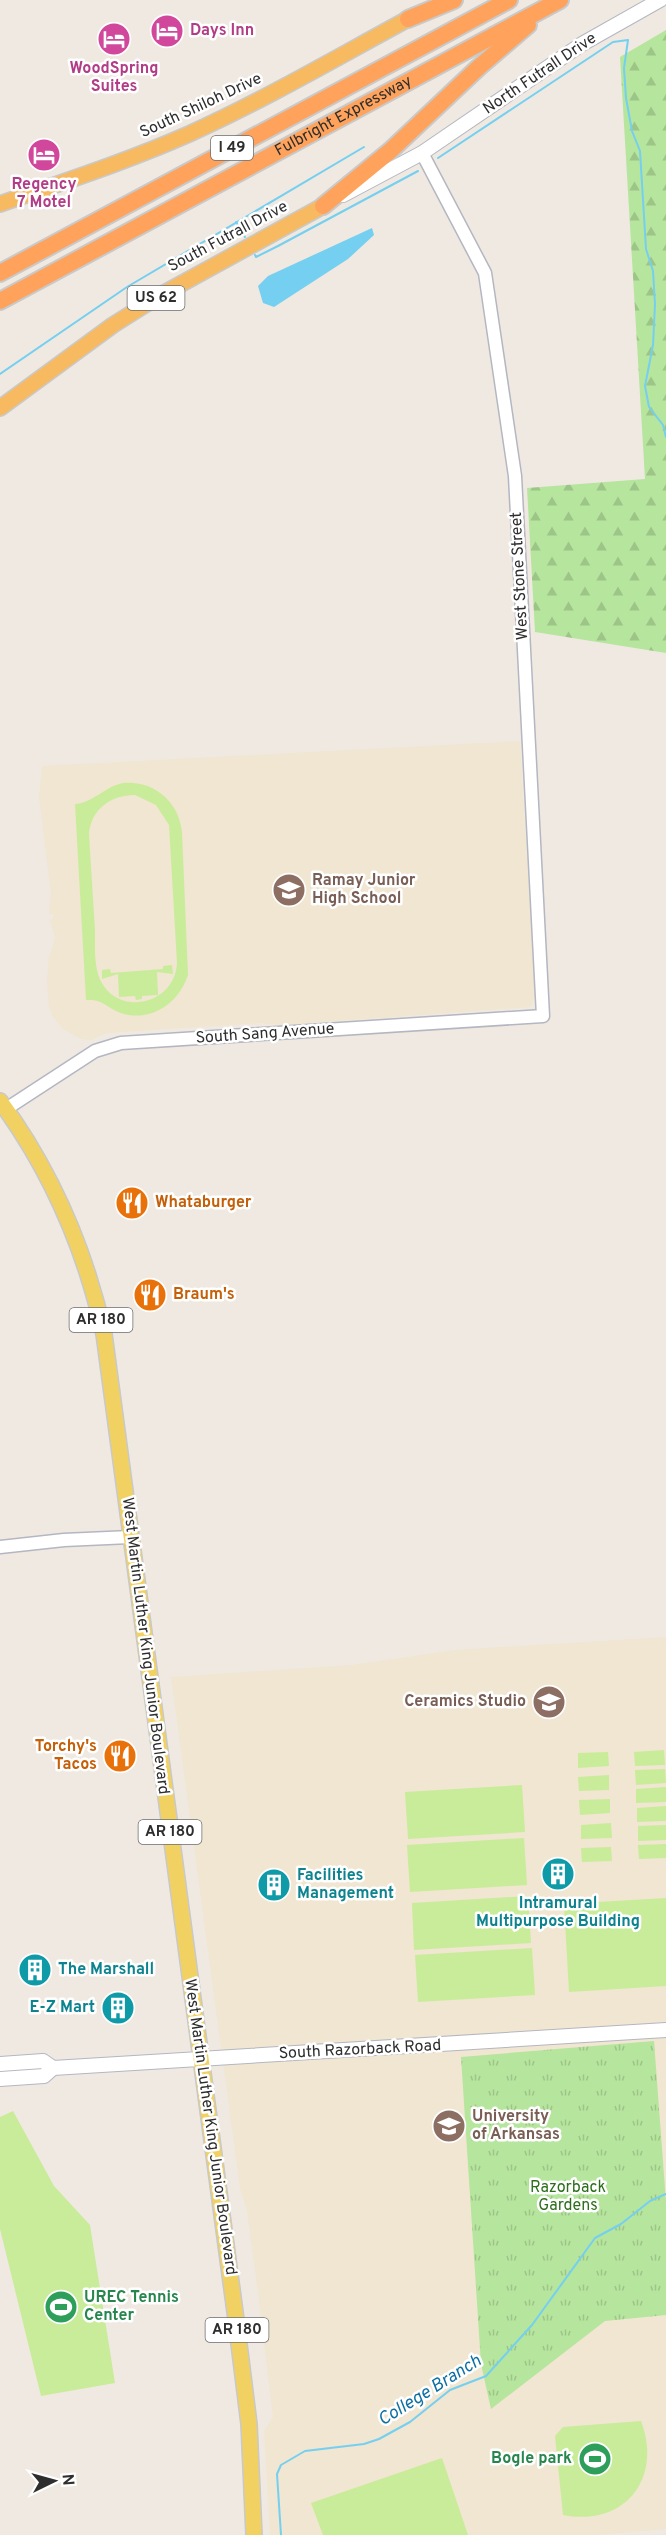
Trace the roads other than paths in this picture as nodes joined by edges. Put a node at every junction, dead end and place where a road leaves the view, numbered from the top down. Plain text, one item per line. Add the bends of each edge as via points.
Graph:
1 (439, 0) edge
2 (454, 0) edge
3 (509, 0) edge
4 (660, 0) edge
5 (557, 2) edge
6 (408, 19) junction
7 (422, 153) junction
8 (0, 204) edge
9 (323, 206) junction
10 (0, 273) edge
11 (0, 301) edge
12 (0, 408) edge
13 (543, 1016) joint
14 (3, 1105) edge
15 (130, 1537) junction
16 (0, 1547) edge
17 (666, 2030) edge
18 (201, 2059) junction
19 (0, 2064) edge
20 (53, 2068) junction
21 (0, 2079) edge
22 (254, 2535) edge

1 - 6 main road
2 - 6 highway
3 - 10 highway, Fulbright Expressway / I 49
4 - 7 main road, North Futrall Drive via 582,44
5 - 9 highway, US 62
5 - 11 highway, Fulbright Expressway / I 49
6 - 8 highway, South Shiloh Drive via 188,134
7 - 9 main road, South Futrall Drive
7 - 13 street, West Stone Street via 485,273 515,477
9 - 12 highway, South Futrall Drive / US 62 via 159,296
13 - 14 street, South Sang Avenue via 121,1043 95,1051
14 - 15 main road, West Martin Luther King Junior Boulevard / AR 180 via 62,1204 93,1288 112,1388
15 - 16 street
15 - 18 main road, West Martin Luther King Junior Boulevard / AR 180
17 - 18 main road, South Razorback Road
18 - 20 main road, South Razorback Road
18 - 22 main road, West Martin Luther King Junior Boulevard / AR 180 via 249,2424
19 - 20 main road, South Razorback Road via 43,2061
20 - 21 main road, South Razorback Road via 44,2076

